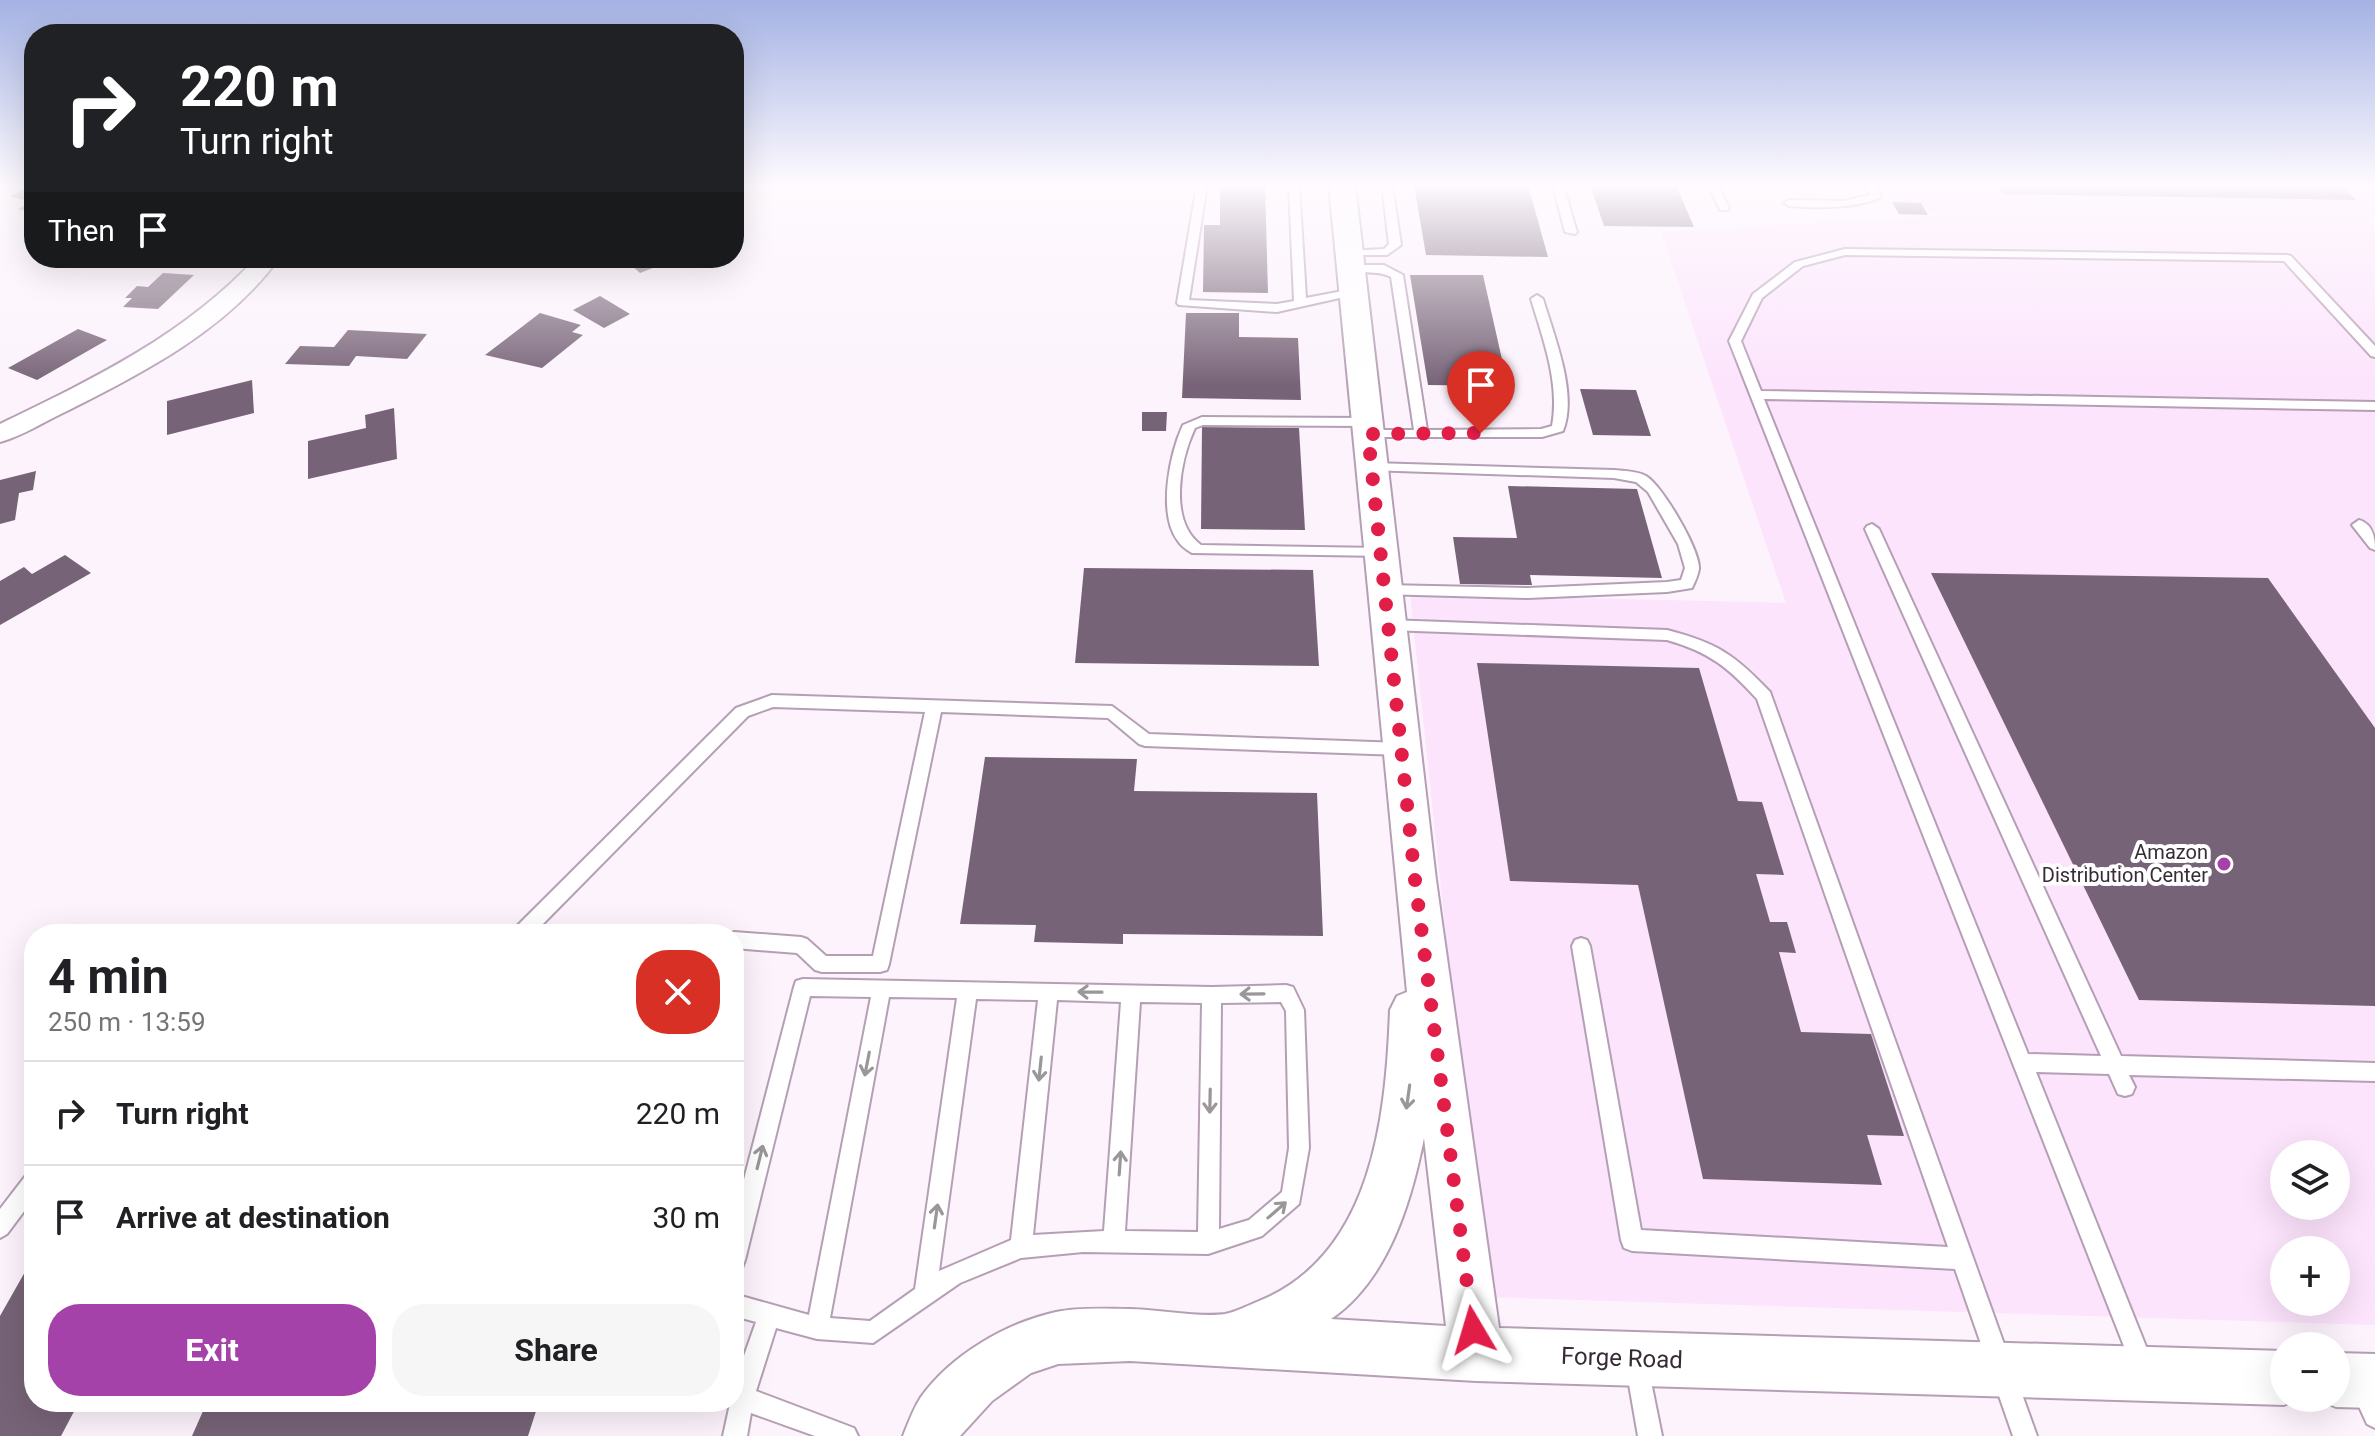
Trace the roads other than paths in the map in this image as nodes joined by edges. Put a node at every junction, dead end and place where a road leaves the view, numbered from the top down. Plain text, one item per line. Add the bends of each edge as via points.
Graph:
1 (1191, 252) edge
2 (1297, 252) edge
3 (1349, 252) edge
4 (1387, 252) edge
5 (1845, 252) edge
6 (1846, 252) edge
7 (260, 268) edge
8 (1351, 271) junction
9 (1537, 299) dead end
10 (1300, 303) junction
11 (2375, 353) edge
12 (1757, 395) junction
13 (2375, 406) edge
14 (1367, 428) junction
15 (0, 434) edge
16 (1421, 434) junction
17 (1372, 467) junction
18 (2359, 525) dead end
19 (1872, 529) dead end
20 (2375, 545) edge
21 (1380, 553) junction
22 (1385, 590) junction
23 (1388, 625) junction
24 (934, 706) junction
25 (1401, 749) junction
26 (1415, 880) junction
27 (531, 924) edge
28 (744, 941) edge
29 (1581, 946) dead end
30 (882, 987) junction
31 (968, 990) junction
32 (1048, 992) junction
33 (1131, 993) junction
34 (1212, 995) junction
35 (2022, 1063) junction
36 (2115, 1066) junction
37 (2375, 1072) edge
38 (2125, 1087) dead end
39 (24, 1195) edge
40 (744, 1220) edge
41 (0, 1227) edge
42 (1114, 1241) junction
43 (1208, 1243) junction
44 (1021, 1247) junction
45 (1962, 1259) junction
46 (925, 1293) junction
47 (744, 1308) edge
48 (769, 1315) junction
49 (817, 1328) junction
50 (1226, 1340) junction
51 (1476, 1354) junction
52 (1636, 1359) junction
53 (2001, 1370) junction
54 (2146, 1374) junction
55 (2270, 1378) edge
56 (744, 1380) edge
57 (744, 1398) edge
58 (737, 1412) edge
59 (735, 1436) edge
60 (846, 1436) edge
61 (931, 1436) edge
62 (1650, 1436) edge
63 (2025, 1436) edge

1 - 10 lane via 1183,303 1277,308
2 - 10 lane
3 - 8 street
4 - 8 lane
5 - 12 lane via 1799,264 1757,296 1735,341
6 - 11 lane via 2287,258
7 - 15 street via 212,315 161,350
8 - 10 lane
8 - 14 street
8 - 16 lane via 1384,268 1397,275
9 - 16 lane via 1554,359 1562,414 1558,428 1542,433
12 - 13 lane
12 - 35 lane
14 - 16 lane
14 - 17 street
14 - 21 lane via 1202,421 1190,425 1175,465 1177,516 1181,536 1197,550
17 - 21 street
17 - 22 lane via 1640,478 1653,489 1677,530 1692,568 1687,584 1667,587 1528,593
18 - 20 lane
19 - 36 lane
21 - 22 street
22 - 23 street
23 - 25 street
23 - 45 lane via 1667,635 1725,655 1764,696
24 - 25 lane via 1112,712 1145,740
24 - 27 lane via 772,701 742,712
24 - 28 lane via 880,964 822,964 801,945
25 - 26 street
26 -> 50 street via 1409,1095 1401,1139 1369,1232 1348,1268 1319,1296 1278,1320
26 - 51 street
29 - 45 lane via 1632,1240
30 - 31 lane
40 -> 30 lane via 803,987
30 -> 49 lane
31 - 32 lane
46 -> 31 lane
33 -> 32 lane
32 -> 44 lane
33 - 34 lane
42 -> 33 lane
34 -> 43 lane
43 -> 34 lane via 1255,1229 1292,1197 1299,1148 1295,1010 1286,993
35 - 36 lane
35 - 54 lane
36 - 37 lane
36 - 38 lane
39 - 41 lane
42 - 43 lane
42 - 44 lane
44 - 46 lane via 952,1275
45 - 53 lane
46 - 49 lane via 873,1332
47 - 48 lane
48 - 49 lane
48 - 56 lane
50 - 51 street, Forge Road
50 - 61 street, Forge Road via 1058,1338 1017,1351 973,1382 940,1417
51 - 52 street, Forge Road
52 - 53 street, Forge Road
52 - 62 lane
53 - 54 street, Forge Road
53 - 63 lane
54 - 55 street, Forge Road
57 - 60 lane
58 - 59 lane

